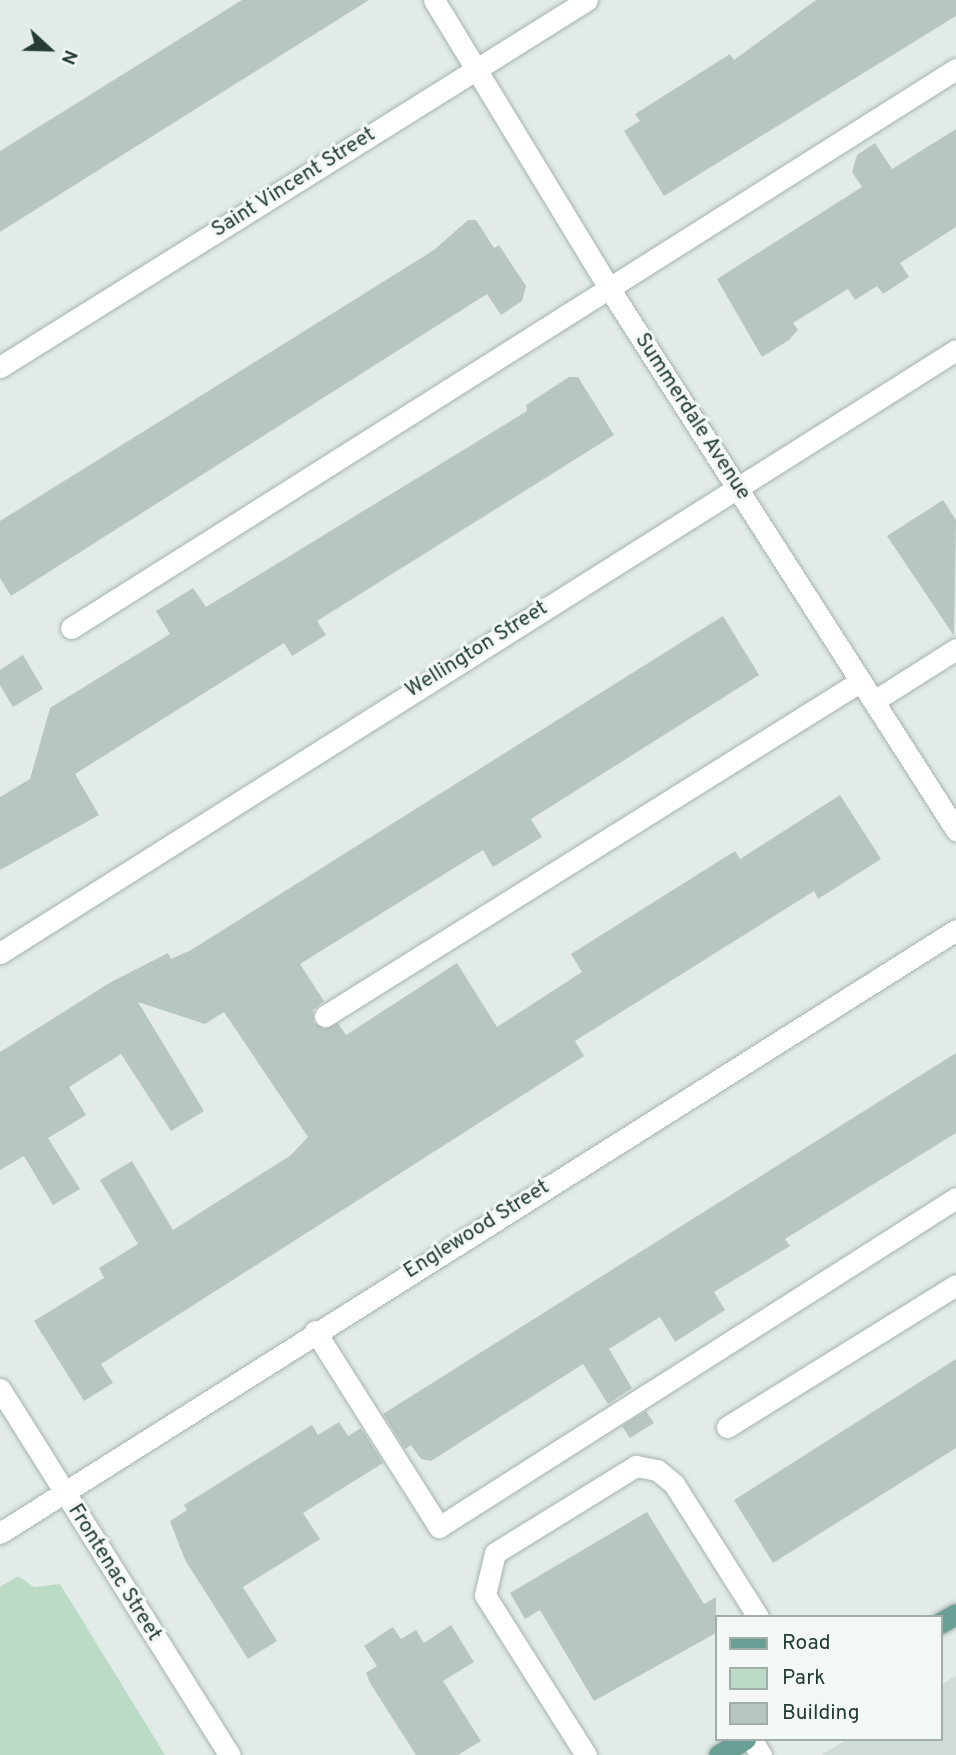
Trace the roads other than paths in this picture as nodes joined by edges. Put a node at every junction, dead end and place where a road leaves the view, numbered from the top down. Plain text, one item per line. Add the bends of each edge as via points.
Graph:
1 (434, 0) edge
2 (587, 0) edge
3 (478, 68) junction
4 (956, 69) edge
5 (609, 288) junction
6 (956, 350) edge
7 (0, 367) edge
8 (736, 485) junction
9 (71, 628) dead end
10 (956, 649) edge
11 (861, 681) junction
12 (874, 701) junction
13 (956, 830) edge
14 (956, 930) edge
15 (0, 953) edge
16 (324, 1016) dead end
17 (956, 1198) edge
18 (956, 1285) edge
19 (316, 1331) junction
20 (0, 1389) edge
21 (727, 1427) dead end
22 (64, 1494) junction
23 (0, 1533) edge
24 (757, 1615) edge
25 (742, 1741) edge
26 (230, 1755) edge
27 (586, 1755) edge
28 (719, 1755) edge

1 - 3 street, Summerdale Avenue
2 - 3 street, Saint Vincent Street
3 - 5 street, Summerdale Avenue
3 - 7 street, Saint Vincent Street
4 - 5 street
5 - 8 street, Summerdale Avenue
5 - 9 street
6 - 8 street, Wellington Street
8 - 11 street, Summerdale Avenue
8 - 15 street, Wellington Street
10 - 12 street
11 - 12 street, Summerdale Avenue
11 - 16 street
12 - 13 street, Summerdale Avenue
14 - 19 street, Englewood Street
17 - 19 street via 439,1527
18 - 21 street
19 - 22 street, Englewood Street
20 - 22 street, Frontenac Street
22 - 23 street, Englewood Street
22 - 26 street, Frontenac Street
24 - 27 street via 674,1484 657,1470 636,1466 495,1553 485,1595
25 - 28 main road

